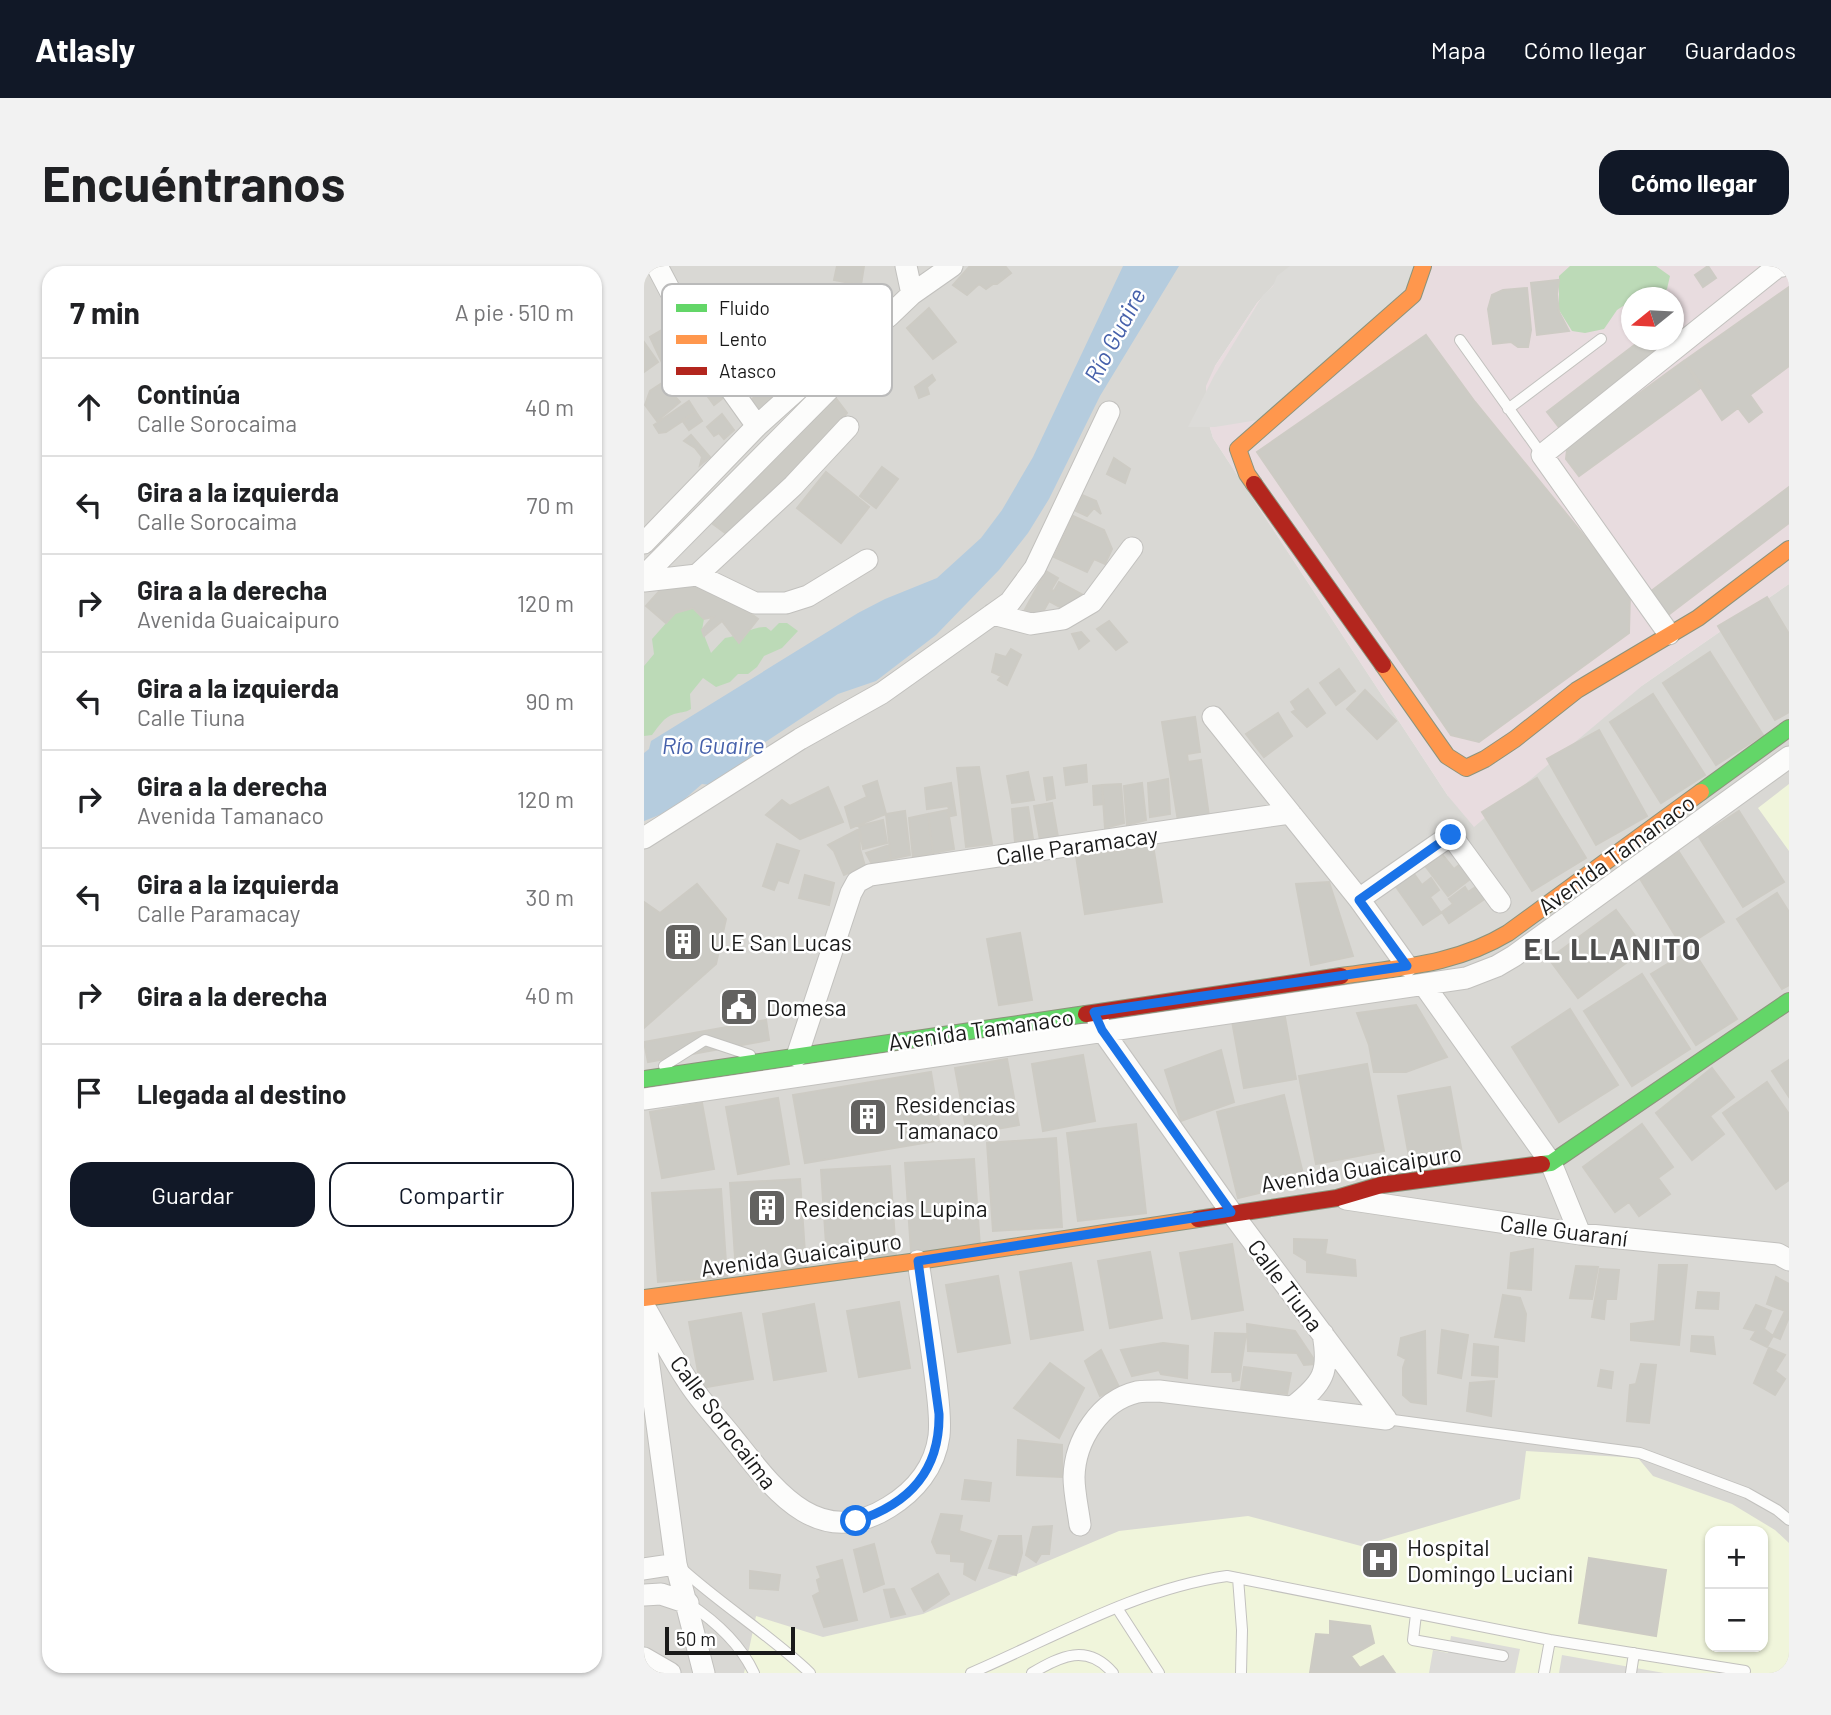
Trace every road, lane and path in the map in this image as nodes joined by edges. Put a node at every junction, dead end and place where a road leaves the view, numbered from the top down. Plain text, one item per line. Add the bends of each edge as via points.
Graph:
1 (657, 266) edge
2 (906, 266) edge
3 (952, 266) edge
4 (1423, 266) edge
5 (1783, 266) edge
6 (666, 284) edge
7 (912, 293) junction
8 (892, 311) edge
9 (1601, 339) dead end
10 (1460, 340) dead end
11 (736, 396) edge
12 (790, 396) edge
13 (822, 396) edge
14 (1508, 409) junction
15 (1109, 412) dead end
16 (757, 426) junction
17 (848, 427) dead end
18 (1542, 455) junction
19 (644, 543) edge
20 (1132, 548) dead end
21 (1789, 549) edge
22 (867, 560) dead end
23 (697, 575) junction
24 (644, 579) edge
25 (993, 614) junction
26 (1669, 634) junction
27 (1213, 717) dead end
28 (1789, 728) edge
29 (1789, 757) edge
30 (1290, 813) junction
31 (644, 838) edge
32 (1359, 900) junction
33 (1500, 902) dead end
34 (1407, 966) junction
35 (1424, 985) junction
36 (1789, 1000) edge
37 (1098, 1021) junction
38 (797, 1056) junction
39 (766, 1061) junction
40 (644, 1079) edge
41 (644, 1099) edge
42 (1551, 1163) junction
43 (1338, 1198) junction
44 (1231, 1212) junction
45 (1580, 1234) junction
46 (1789, 1260) edge
47 (918, 1261) junction
48 (644, 1298) edge
49 (644, 1306) edge
50 (644, 1329) edge
51 (1323, 1334) junction
52 (1294, 1406) junction
53 (1386, 1419) junction
54 (1789, 1520) edge
55 (1080, 1525) dead end
56 (676, 1564) junction
57 (644, 1569) edge
58 (1238, 1578) junction
59 (644, 1595) edge
60 (688, 1603) junction
61 (1117, 1608) junction
62 (1416, 1614) junction
63 (1550, 1640) junction
64 (1634, 1653) junction
65 (1503, 1656) dead end
66 (644, 1658) edge
67 (1745, 1671) dead end
68 (670, 1673) edge
69 (704, 1673) edge
70 (754, 1673) edge
71 (810, 1673) edge
72 (971, 1673) edge
73 (1032, 1673) edge
74 (1113, 1673) edge
75 (1159, 1673) edge
76 (1241, 1673) edge
77 (1545, 1673) edge
78 (1631, 1673) edge

1 - 6 street
2 - 7 street
3 - 7 street
4 - 26 street via 1413,295 1238,449 1247,474 1447,756 1466,768 1515,738 1577,690
5 - 18 street
7 - 8 street
9 - 14 lane
10 - 14 lane
11 - 16 street
12 - 16 street
13 - 24 street
14 - 18 lane
15 - 25 street via 1035,568 1010,602
16 - 19 street
17 - 23 street via 793,486
18 - 26 street
20 - 25 street via 1092,602 1063,619 1031,624
21 - 26 street via 1698,618
22 - 23 street via 808,596 786,603 755,603
23 - 24 street
25 - 31 street via 882,693
27 - 30 street
28 - 34 street, Avenida Tamanaco via 1508,933 1467,954
29 - 35 street, Avenida Tamanaco via 1514,956 1466,978
30 - 32 street
30 - 38 street, Calle Paramacay via 870,875 857,882 851,893
32 - 33 street via 1451,835
32 - 34 street
34 - 37 street, Avenida Tamanaco
35 - 37 street, Avenida Tamanaco
35 - 42 street
36 - 42 street, Avenida Guaicaipuro
37 - 38 street, Avenida Tamanaco
37 - 41 street, Avenida Tamanaco
37 - 44 street, Calle Tiuna
38 - 39 street, Avenida Tamanaco
39 - 40 street, Avenida Tamanaco
39 - 40 lane via 705,1040
42 - 43 street, Avenida Guaicaipuro via 1381,1185
42 - 45 street
43 - 44 street, Avenida Guaicaipuro
43 - 45 street, Calle Guaraní
44 - 47 street, Avenida Guaicaipuro
44 - 51 street, Calle Tiuna
45 - 46 street, Calle Guaraní via 1778,1254
47 - 48 street, Avenida Guaicaipuro
47 - 49 street, Calle Sorocaima via 939,1414 937,1448 923,1476 904,1497 856,1521 809,1514 775,1490 688,1382
50 - 56 street
51 - 52 street via 1326,1365 1321,1381
51 - 53 street, Calle Tiuna
52 - 53 street
52 - 55 street via 1159,1391 1124,1397 1093,1422 1076,1457
53 - 54 lane via 1640,1453 1746,1493
56 - 57 street
56 - 60 street
56 - 71 lane
58 - 61 lane via 1202,1579
58 - 62 lane
58 - 76 lane
59 - 60 street via 662,1594
60 - 69 street
60 - 70 lane via 729,1636
61 - 72 lane
61 - 75 lane
62 - 63 lane
62 - 65 lane via 1413,1640
63 - 64 lane
63 - 77 lane
64 - 67 lane
64 - 78 lane
66 - 68 street
73 - 74 lane via 1062,1657 1079,1654 1095,1658

